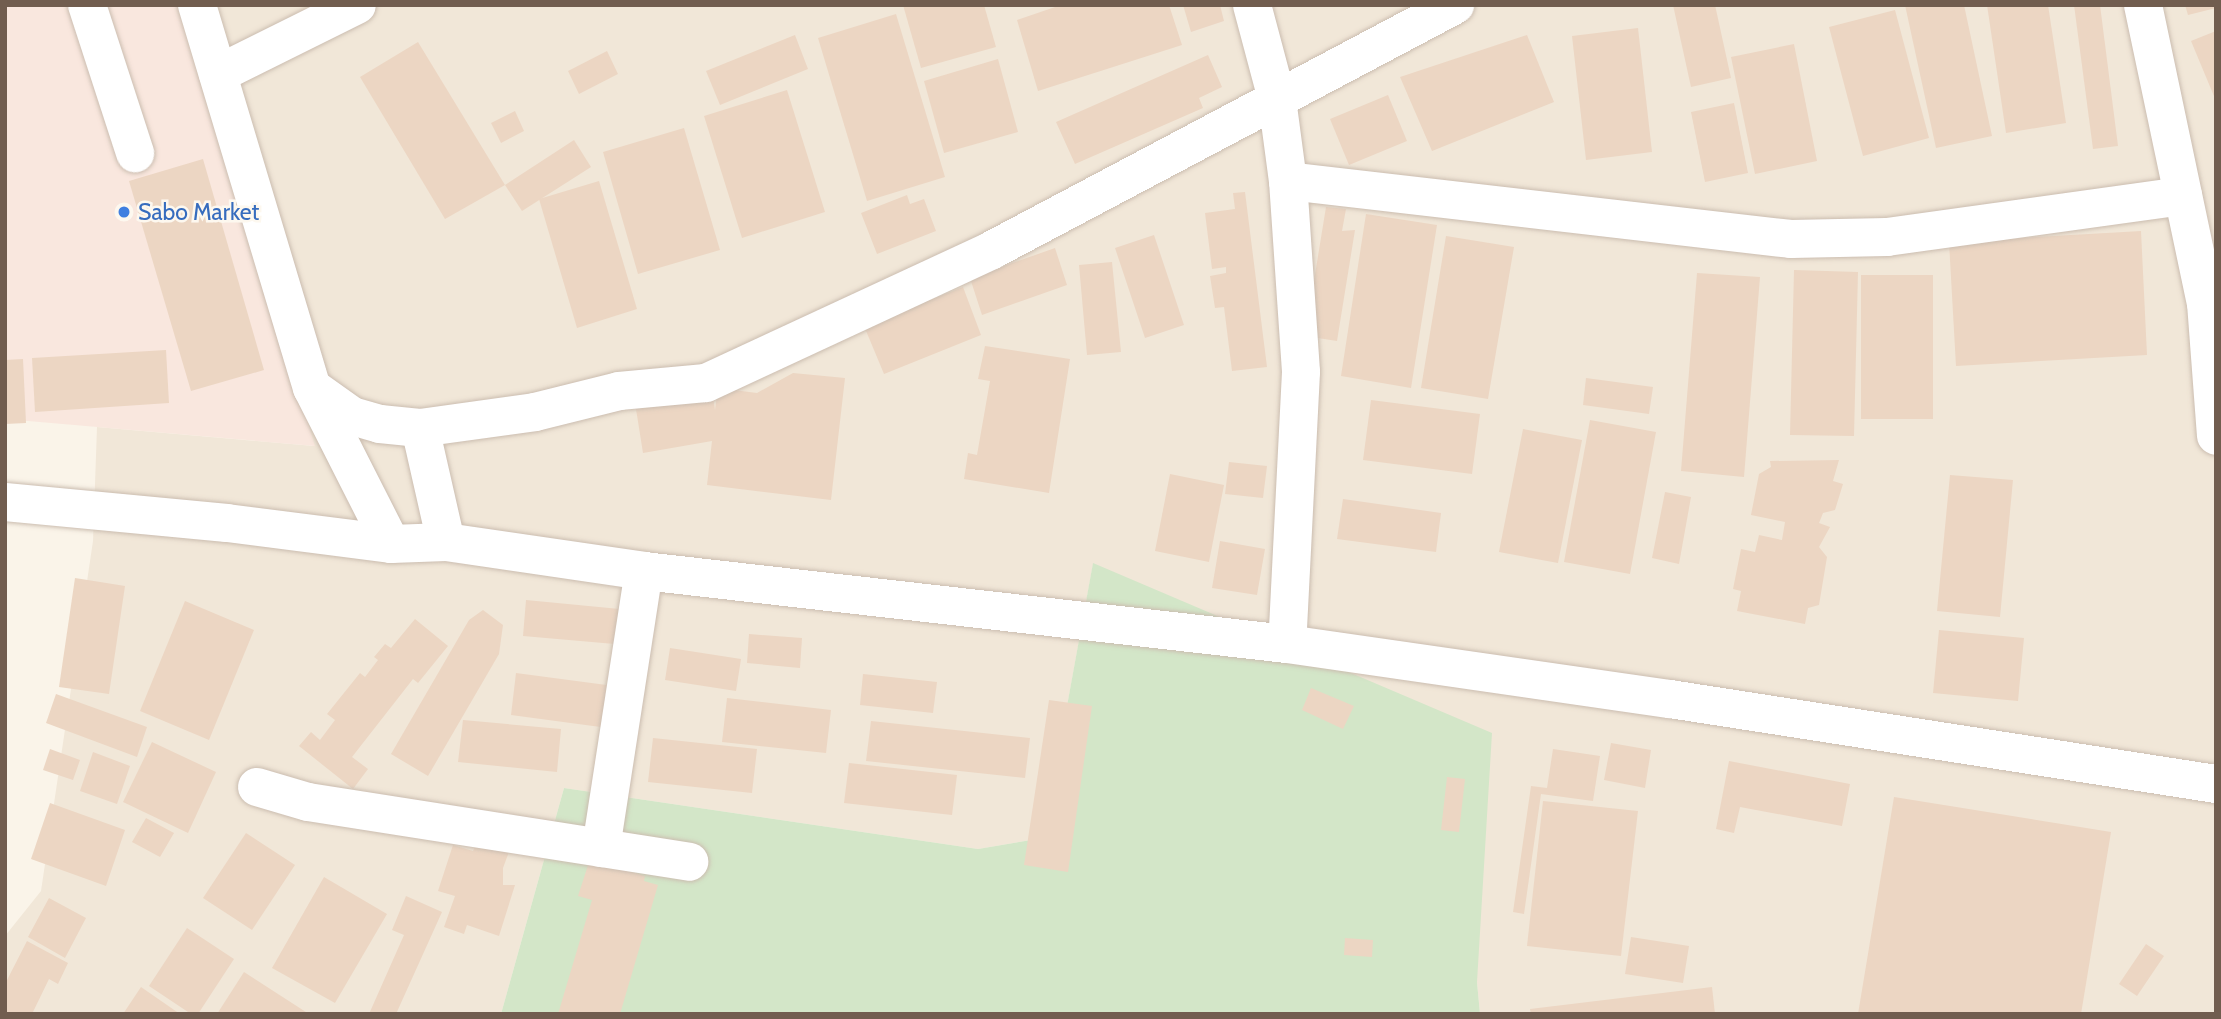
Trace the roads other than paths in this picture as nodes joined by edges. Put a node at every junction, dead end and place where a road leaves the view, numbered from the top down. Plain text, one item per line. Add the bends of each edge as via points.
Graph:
1 (88, 5) edge
2 (197, 5) edge
3 (357, 5) edge
4 (1252, 5) edge
5 (1455, 5) edge
6 (2143, 5) edge
7 (218, 74) junction
8 (1277, 99) junction
9 (135, 153) dead end
10 (1288, 181) junction
11 (2183, 196) junction
12 (2211, 301) edge
13 (313, 388) junction
14 (419, 428) junction
15 (2216, 436) edge
16 (5, 502) edge
17 (446, 542) junction
18 (391, 544) junction
19 (644, 571) junction
20 (1287, 644) junction
21 (2216, 784) edge
22 (257, 787) dead end
23 (601, 848) junction
24 (689, 862) dead end

1 - 9 street
2 - 7 street
3 - 7 street
4 - 8 street
5 - 8 street
6 - 11 street
7 - 13 street
8 - 10 street
8 - 14 street via 992,250 706,383 619,391 535,412
10 - 11 street via 1791,239 1888,237
10 - 20 street via 1301,372
11 - 12 street
12 - 15 street
13 - 14 street via 352,416
13 - 18 street
14 - 17 street
16 - 18 street
17 - 18 street
17 - 19 street
19 - 20 street
19 - 23 street
20 - 21 street
22 - 23 street via 308,802
23 - 24 street

